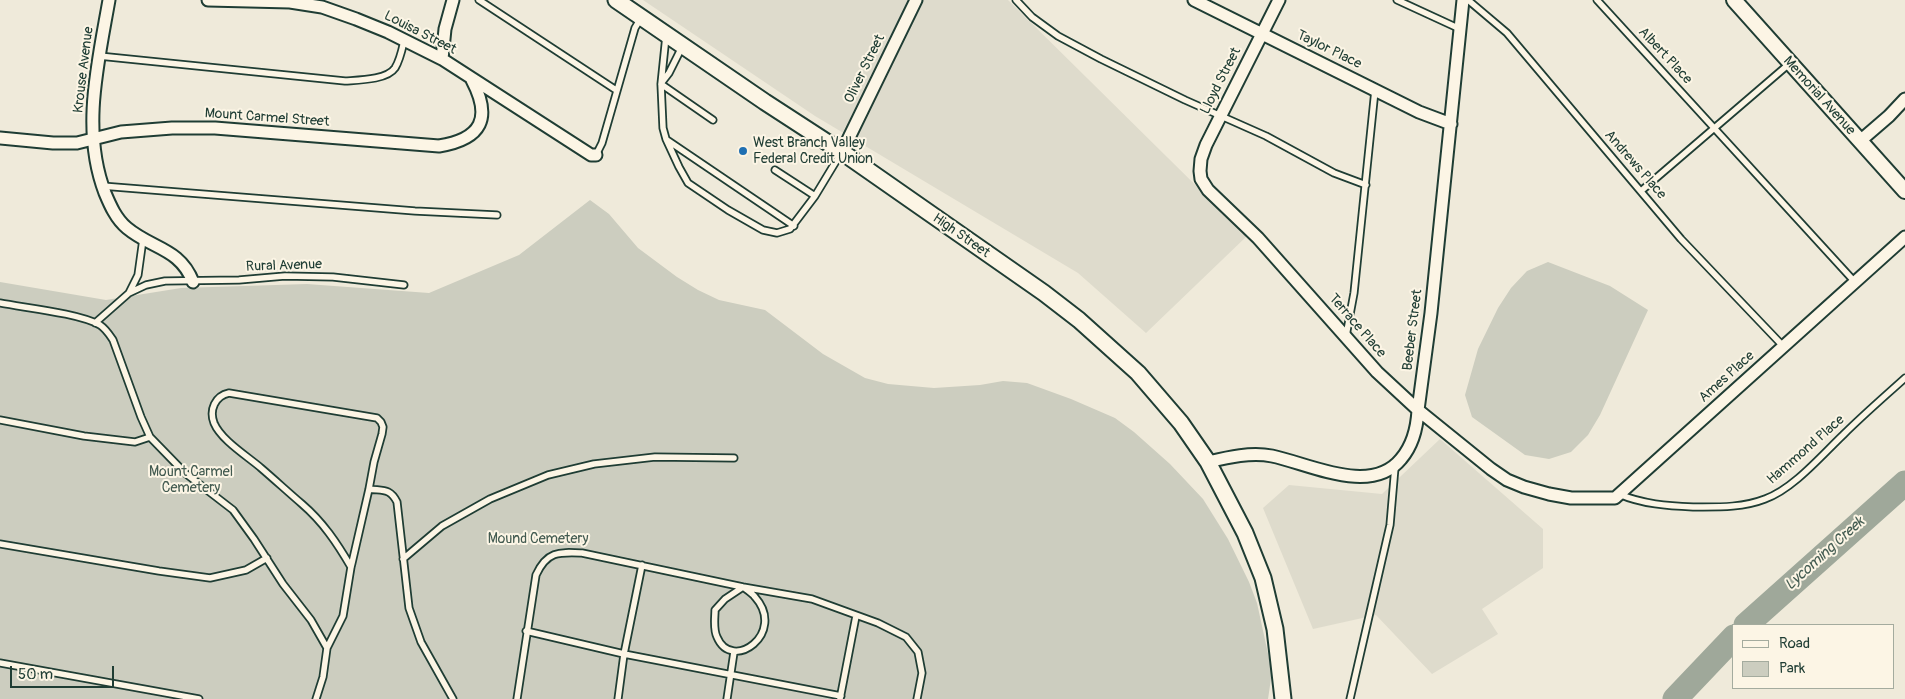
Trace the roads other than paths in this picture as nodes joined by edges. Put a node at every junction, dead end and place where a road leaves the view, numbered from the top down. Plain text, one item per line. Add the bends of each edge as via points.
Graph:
1 (109, 0) edge
2 (208, 0) edge
3 (452, 0) edge
4 (479, 0) edge
5 (616, 0) edge
6 (916, 0) edge
7 (1016, 0) edge
8 (1194, 0) edge
9 (1279, 0) edge
10 (1397, 0) edge
11 (1463, 0) edge
12 (1468, 0) edge
13 (1597, 0) edge
14 (1734, 0) edge
15 (290, 1) edge
16 (641, 17) junction
17 (1460, 29) junction
18 (666, 34) junction
19 (1262, 34) junction
20 (404, 41) junction
21 (682, 46) junction
22 (99, 56) junction
23 (442, 59) junction
24 (1790, 63) junction
25 (472, 80) junction
26 (661, 84) junction
27 (616, 90) junction
28 (1375, 90) junction
29 (1905, 98) edge
30 (1220, 116) junction
31 (713, 120) dead end
32 (1451, 124) junction
33 (1716, 129) junction
34 (0, 138) edge
35 (93, 140) junction
36 (666, 140) junction
37 (1860, 141) junction
38 (842, 152) junction
39 (596, 155) joint
40 (776, 170) dead end
41 (1201, 179) joint
42 (1366, 185) junction
43 (102, 186) junction
44 (1641, 191) junction
45 (1905, 191) edge
46 (815, 196) junction
47 (497, 215) dead end
48 (794, 226) junction
49 (1905, 236) edge
50 (143, 239) junction
51 (1854, 281) junction
52 (193, 282) junction
53 (404, 285) dead end
54 (129, 293) junction
55 (0, 303) edge
56 (95, 323) junction
57 (1346, 336) junction
58 (1783, 346) junction
59 (1905, 378) edge
60 (1418, 410) junction
61 (0, 420) edge
62 (150, 437) junction
63 (734, 458) dead end
64 (1208, 462) junction
65 (1395, 466) junction
66 (369, 489) junction
67 (1619, 494) junction
68 (0, 544) edge
69 (267, 558) junction
70 (403, 558) junction
71 (642, 565) junction
72 (351, 567) junction
73 (743, 587) junction
74 (856, 616) junction
75 (526, 631) junction
76 (328, 648) junction
77 (734, 652) junction
78 (624, 654) junction
79 (0, 663) edge
80 (731, 674) junction
81 (841, 698) edge
82 (200, 699) edge
83 (316, 699) edge
84 (454, 699) edge
85 (517, 699) edge
86 (618, 699) edge
87 (727, 699) edge
88 (917, 699) edge
89 (1284, 699) edge
90 (1350, 699) edge

1 - 22 street, Krouse Avenue
2 - 15 street, Louisa Street
3 - 23 street
4 - 27 lane
5 - 16 main road, High Street
6 - 38 street, Oliver Street
7 - 30 lane via 1058,36
8 - 19 street, Taylor Place
9 - 19 street, Lloyd Street
10 - 17 lane
11 - 17 street, Beeber Street
12 - 44 lane, Andrews Place via 1507,33
13 - 33 lane, Albert Place
14 - 24 street, Memorial Avenue
15 - 20 street, Louisa Street via 322,7
16 - 18 main road, High Street
16 - 27 lane
17 - 32 street, Beeber Street
18 - 21 main road, High Street
18 - 26 lane
19 - 28 street, Taylor Place
19 - 30 street, Lloyd Street
20 - 22 lane via 401,55 391,72 365,80 345,81
20 - 23 street, Louisa Street
21 - 26 lane
21 - 38 main road, High Street
22 - 35 street, Krouse Avenue
23 - 25 street, Louisa Street
24 - 33 lane
24 - 37 street, Memorial Avenue
25 - 35 street, Mount Carmel Street via 480,94 480,123 465,140 439,146 215,128 121,132
25 - 39 street, Louisa Street via 591,155
26 - 31 lane
26 - 36 lane
27 - 39 lane
28 - 32 street, Taylor Place
28 - 42 lane
29 - 37 street
30 - 41 street, Lloyd Street via 1201,159
30 - 42 lane via 1266,136 1334,173
32 - 60 street, Beeber Street
33 - 44 lane
33 - 51 lane
34 - 35 street, Mount Carmel Street via 53,143
35 - 43 street, Krouse Avenue
36 - 48 lane
36 - 48 lane via 688,183 728,210 763,230 777,233
37 - 45 street, Memorial Avenue
38 - 46 lane
38 - 64 main road, High Street via 1079,320 1164,402
40 - 46 lane
41 - 57 street, Terrace Place
42 - 57 lane
43 - 47 lane
43 - 50 street, Krouse Avenue via 119,219
44 - 58 lane, Andrews Place
46 - 48 lane
49 - 51 street, Ames Place
50 - 52 street, Krouse Avenue via 181,260
50 - 54 lane via 138,275
51 - 58 street, Ames Place
52 - 53 lane, Rural Avenue via 285,276 333,277
52 - 54 lane, Rural Avenue via 165,281
54 - 56 lane
55 - 56 lane
56 - 62 lane via 107,330 113,340 140,418
57 - 60 street, Terrace Place via 1377,372
58 - 67 street, Ames Place
59 - 67 lane, Hammond Place via 1784,489 1766,499 1747,505 1686,506 1648,503
60 - 65 street, Beeber Street via 1413,440
60 - 67 street, Terrace Place via 1507,480 1571,498 1615,498
61 - 62 lane via 135,442
62 - 69 lane via 185,473 232,510
63 - 70 lane via 655,458 594,464 548,475 490,499 442,526
64 - 65 street via 1258,454 1357,477 1386,473
64 - 89 main road, High Street via 1245,533 1263,578 1275,628
65 - 90 lane via 1390,526
66 - 70 lane via 387,491 397,502
66 - 72 lane
66 - 72 lane via 383,427 377,418 228,394 215,402 212,415 218,430 324,526
68 - 69 lane via 210,578 246,570
69 - 76 lane
70 - 84 lane via 409,608 421,642
71 - 73 lane
71 - 75 lane via 559,552 541,563
71 - 78 lane
72 - 76 lane via 344,616
73 - 74 lane via 812,599
73 - 77 lane via 725,598 715,610 717,638
73 - 77 lane via 755,597 766,622 760,638 750,648
74 - 81 lane
74 - 88 lane via 906,637 918,652 922,673
75 - 78 lane
75 - 85 lane
76 - 83 lane
77 - 80 lane
78 - 80 lane
78 - 86 lane
79 - 82 lane
80 - 81 lane
80 - 87 lane

